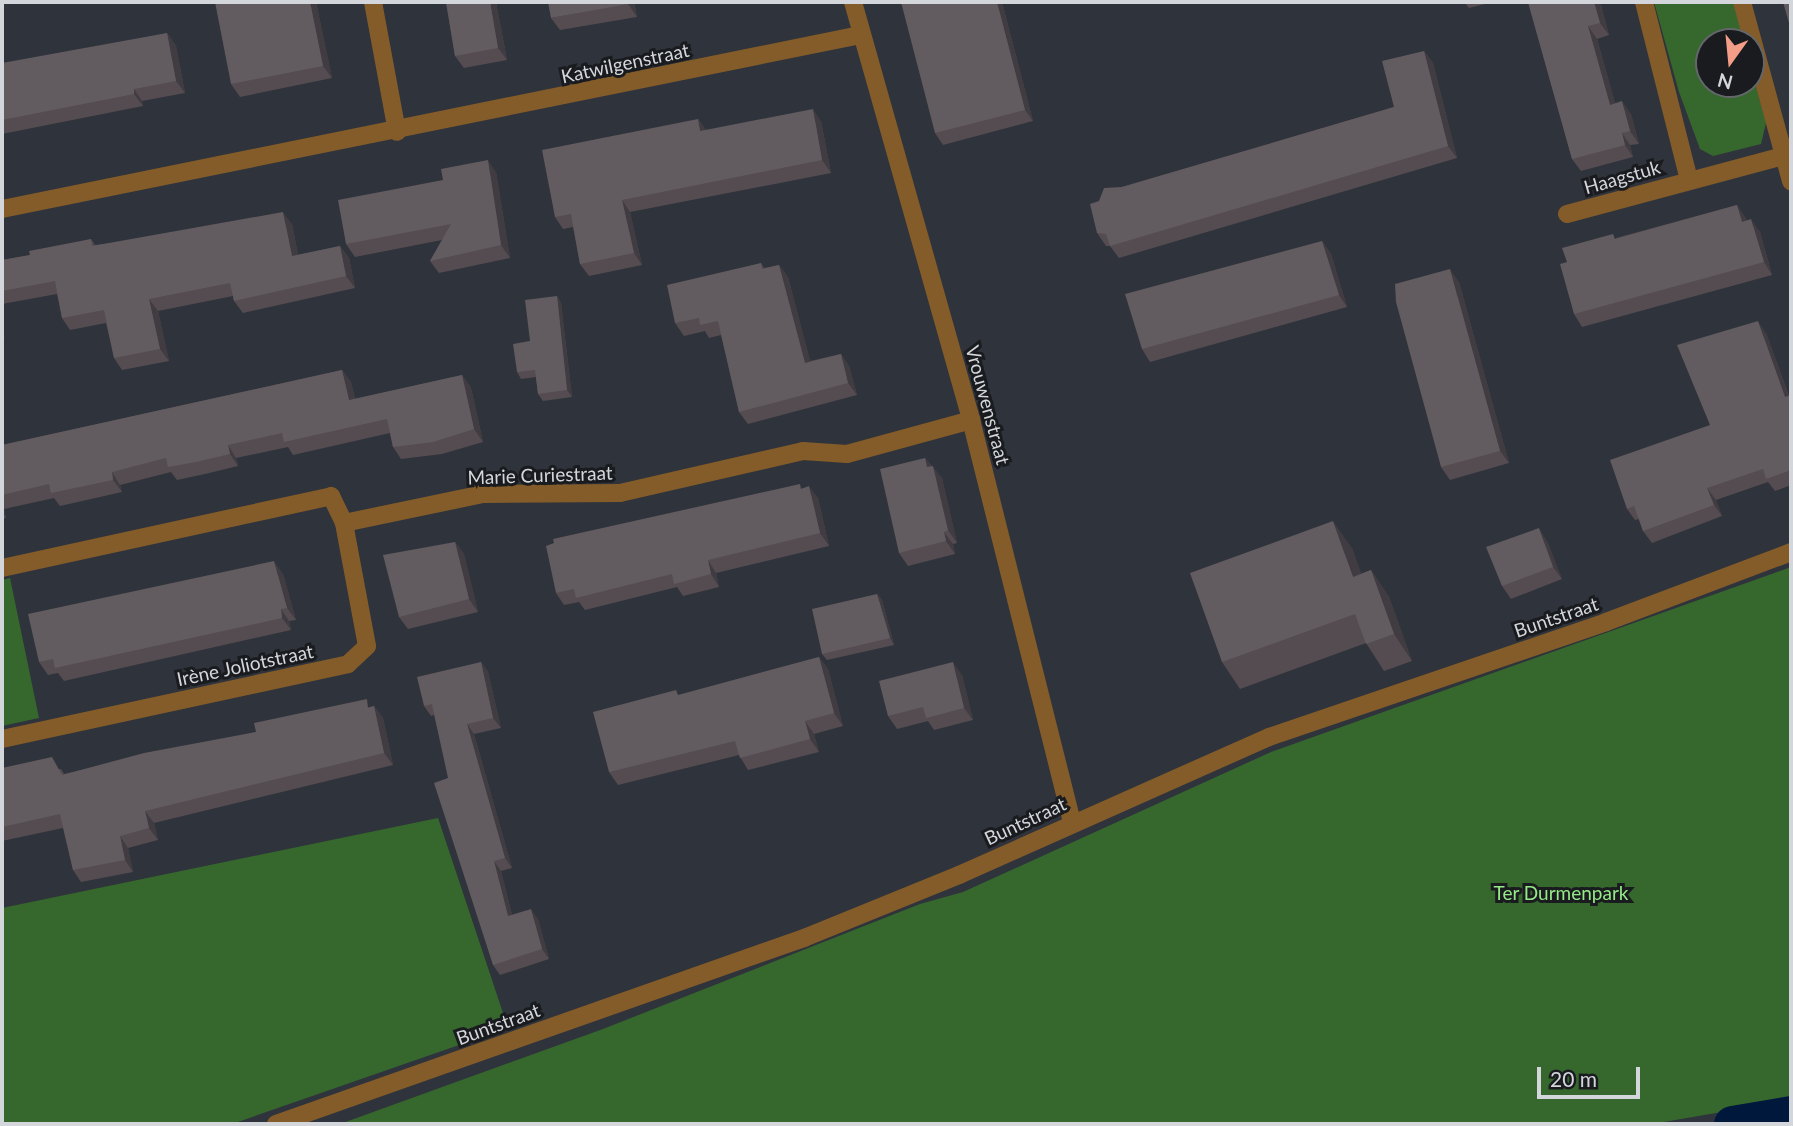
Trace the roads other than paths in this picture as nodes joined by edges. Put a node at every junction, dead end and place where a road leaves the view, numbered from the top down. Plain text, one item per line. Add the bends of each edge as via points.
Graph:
1 (373, 2) edge
2 (853, 2) edge
3 (1644, 2) edge
4 (1742, 2) edge
5 (860, 35) junction
6 (397, 132) junction
7 (1784, 156) junction
8 (1689, 180) junction
9 (1791, 181) edge
10 (2, 209) edge
11 (1567, 214) dead end
12 (971, 420) junction
13 (344, 523) junction
14 (1791, 552) edge
15 (2, 568) edge
16 (2, 739) edge
17 (1072, 821) junction
18 (276, 1124) edge

1 - 6 street
2 - 5 street, Vrouwenstraat
3 - 8 street, Haagstuk
4 - 7 street
5 - 6 street, Katwilgenstraat
5 - 12 street, Vrouwenstraat
6 - 10 street, Katwilgenstraat
7 - 8 street, Haagstuk
7 - 9 street
8 - 11 street, Haagstuk
12 - 13 street, Marie Curiestraat via 847,454 803,451 620,493 483,494
12 - 17 street, Vrouwenstraat
13 - 15 street via 331,496
13 - 16 street, Irène Joliotstraat via 367,646 348,664
14 - 17 street, Buntstraat via 1606,622 1269,737
17 - 18 street, Buntstraat via 959,875 804,938

